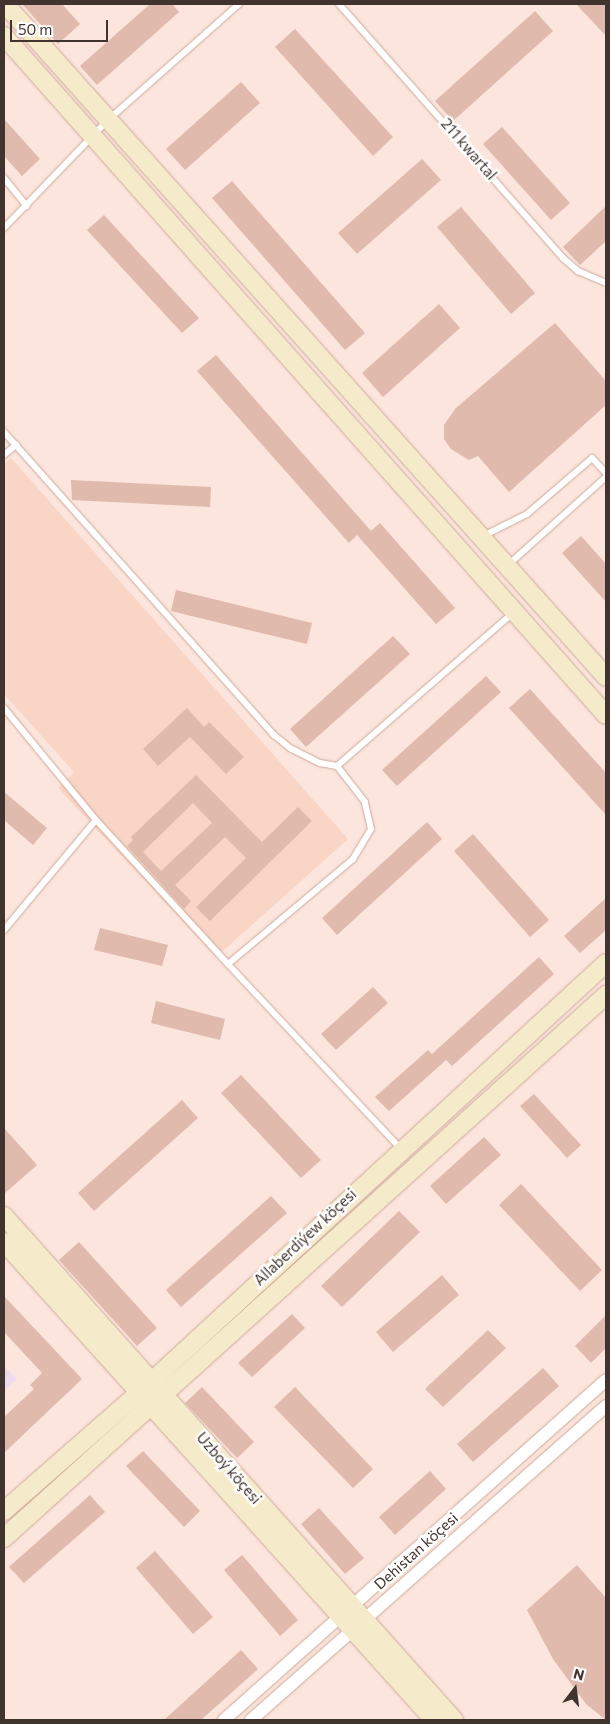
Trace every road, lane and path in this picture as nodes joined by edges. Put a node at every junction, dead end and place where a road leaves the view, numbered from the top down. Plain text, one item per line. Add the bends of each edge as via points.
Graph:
1 (5, 4) edge
2 (239, 4) edge
3 (339, 4) edge
4 (4, 36) edge
5 (108, 120) junction
6 (93, 137) junction
7 (4, 178) edge
8 (27, 206) junction
9 (4, 228) edge
10 (606, 283) edge
11 (4, 432) edge
12 (16, 445) junction
13 (4, 455) edge
14 (606, 475) edge
15 (481, 537) junction
16 (507, 565) junction
17 (514, 612) junction
18 (606, 677) edge
19 (4, 708) edge
20 (606, 716) edge
21 (337, 766) junction
22 (96, 820) junction
23 (4, 930) edge
24 (606, 963) edge
25 (228, 964) junction
26 (606, 995) edge
27 (400, 1150) junction
28 (4, 1216) edge
29 (4, 1242) edge
30 (606, 1380) edge
31 (152, 1392) junction
32 (606, 1406) edge
33 (4, 1511) edge
34 (4, 1538) edge
35 (353, 1619) junction
36 (224, 1720) edge
37 (251, 1720) edge
38 (434, 1720) edge
39 (454, 1720) edge

1 - 5 street
2 - 5 lane
3 - 10 lane, 211 kwartal via 563,258 578,271
4 - 6 street
5 - 6 lane
5 - 15 street
6 - 8 lane
6 - 17 street
7 - 8 lane
8 - 9 lane
11 - 12 lane
12 - 13 lane
12 - 21 lane via 274,735 290,748 320,763
14 - 15 lane via 592,458 527,514
14 - 16 lane
15 - 16 street
16 - 18 street
17 - 20 street
17 - 21 lane
19 - 22 lane
21 - 25 lane via 365,802 371,829 353,859
22 - 23 lane
22 - 25 lane
24 - 27 street, Allaberdiýew köçesi
25 - 27 lane
26 - 31 street, Allaberdiýew köçesi
27 - 31 street, Allaberdiýew köçesi
28 - 31 street, Uzboý köçesi
29 - 31 street, Uzboý köçesi
30 - 35 street, Dehistan köçesi
31 - 33 street, Allaberdiýew köçesi
31 - 34 street, Allaberdiýew köçesi
31 - 35 street, Uzboý köçesi
32 - 35 street, Dehistan köçesi
35 - 36 street, Dehistan köçesi
35 - 37 street, Dehistan köçesi
35 - 38 street, Uzboý köçesi
35 - 39 street, Uzboý köçesi

